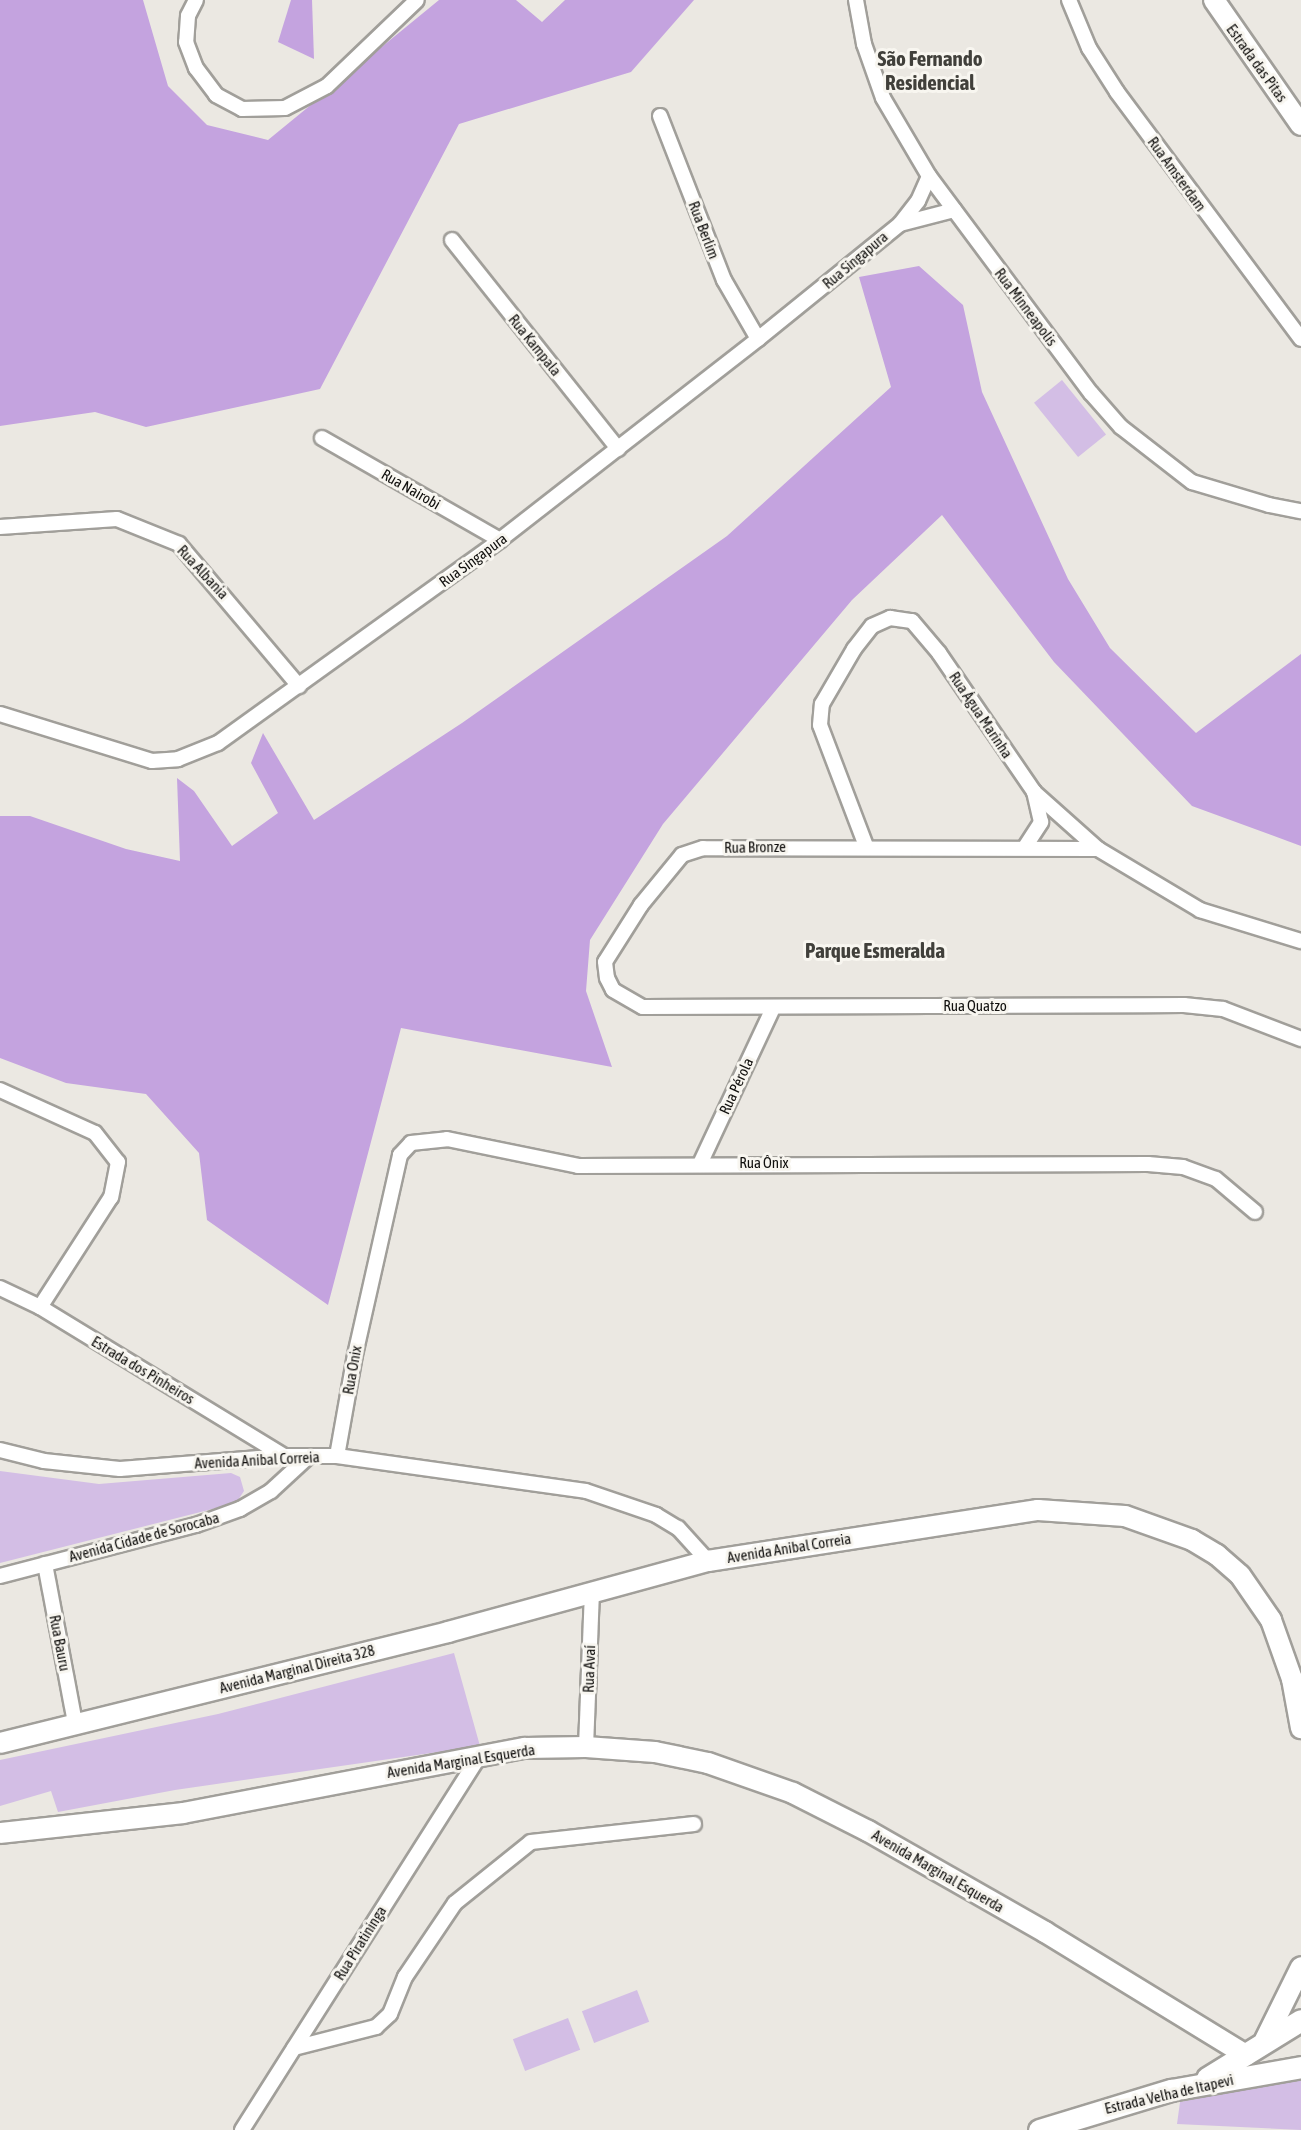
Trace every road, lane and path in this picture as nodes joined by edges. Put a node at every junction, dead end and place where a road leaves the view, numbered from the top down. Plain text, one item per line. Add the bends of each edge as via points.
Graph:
1 (196, 0) edge
2 (417, 0) edge
3 (856, 0) edge
4 (1069, 0) edge
5 (1214, 0) edge
6 (660, 116) dead end
7 (1301, 124) edge
8 (929, 176) junction
9 (954, 210) junction
10 (900, 224) junction
11 (452, 240) dead end
12 (758, 339) junction
13 (1301, 339) edge
14 (322, 438) dead end
15 (618, 449) junction
16 (1301, 511) edge
17 (0, 527) edge
18 (500, 540) junction
19 (299, 686) junction
20 (0, 714) edge
21 (1034, 792) junction
22 (866, 846) junction
23 (1025, 847) junction
24 (1098, 849) junction
25 (1301, 941) edge
26 (643, 1007) joint
27 (773, 1008) junction
28 (1301, 1039) edge
29 (0, 1090) edge
30 (700, 1164) junction
31 (1255, 1212) dead end
32 (370, 1284) joint
33 (0, 1288) edge
34 (40, 1307) junction
35 (0, 1450) edge
36 (284, 1456) junction
37 (337, 1456) junction
38 (308, 1457) junction
39 (708, 1561) junction
40 (45, 1564) junction
41 (0, 1576) edge
42 (592, 1591) junction
43 (75, 1723) junction
44 (1301, 1728) edge
45 (0, 1743) edge
46 (586, 1747) junction
47 (479, 1756) junction
48 (694, 1824) dead end
49 (0, 1833) edge
50 (1301, 1967) edge
51 (1301, 2020) edge
52 (1265, 2040) junction
53 (294, 2048) junction
54 (1246, 2055) junction
55 (1301, 2067) edge
56 (1194, 2086) junction
57 (242, 2130) edge
58 (1039, 2130) edge

1 - 2 street via 188,16 186,42 196,68 216,96 242,109 285,108 327,86
3 - 8 street, Rua Minneapolis via 864,44 883,98
4 - 13 street, Rua Amsterdam via 1089,48 1117,92
5 - 7 main road, Estrada das Pitas
6 - 12 street, Rua Berlim via 724,280
8 - 9 street, Rua Minneapolis
8 - 10 street, Rua Singapura via 918,201
9 - 10 street, Rua Singapura
9 - 16 street, Rua Minneapolis via 1121,427 1192,482
10 - 12 street, Rua Singapura
11 - 15 street, Rua Kampala
12 - 15 street, Rua Singapura
14 - 18 street, Rua Nairobi
15 - 18 street, Rua Singapura
17 - 19 street, Rua Albania via 117,519 179,544
18 - 19 street, Rua Singapura
19 - 20 street, Rua Singapura via 218,742 178,759 152,761
21 - 22 street, Rua Água Marinha via 925,633 912,621 890,618 872,626 822,704 820,725
21 - 23 street via 1041,822
21 - 24 street, Rua Água Marinha
22 - 23 street, Rua Bronze
22 - 26 street, Rua Bronze via 703,848 682,855 641,905 605,962 613,990
23 - 24 street, Rua Bronze
24 - 25 street, Rua Água Marinha via 1200,910
26 - 27 street, Rua Quatzo
27 - 28 street, Rua Quatzo via 1184,1005 1223,1009
27 - 30 street, Rua Pérola
29 - 34 street via 95,1133 118,1162 111,1197
30 - 31 street, Rua Ônix via 1077,1162 1183,1167 1216,1179
30 - 32 street, Rua Ônix via 578,1166 447,1139 411,1143 400,1155
32 - 37 street, Rua Onix
33 - 34 street, Estrada dos Pinheiros
34 - 36 street, Estrada dos Pinheiros
35 - 36 street, Avenida Anibal Correia via 44,1461 120,1469
36 - 38 street, Avenida Anibal Correia
37 - 38 street, Avenida Anibal Correia
37 - 39 street, Avenida Anibal Correia via 586,1491 656,1515 678,1528
38 - 40 street, Avenida Cidade de Sorocaba via 271,1491 240,1509 196,1525
39 - 42 main road, Avenida Marginal Direita 328
39 - 44 main road, Avenida Anibal Correia via 1038,1510 1125,1516 1192,1540 1240,1575 1271,1620 1286,1659
40 - 41 street, Avenida Cidade de Sorocaba
40 - 43 street, Rua Bauru
42 - 43 main road, Avenida Marginal Direita 328 via 448,1632
42 - 46 street, Rua Avaí
43 - 45 main road, Avenida Marginal Direita 328
46 - 47 main road, Avenida Marginal Esquerda via 525,1748
46 - 54 main road, Avenida Marginal Esquerda via 655,1752 708,1763 793,1792 988,1899
47 - 49 main road, Avenida Marginal Esquerda via 183,1813
47 - 53 street, Rua Piratininga
48 - 53 street via 531,1842 455,1903 405,1977 390,2014 376,2027
50 - 52 main road
51 - 52 main road
52 - 54 main road
53 - 57 street, Rua Piratininga
54 - 56 main road
55 - 56 main road, Estrada Velha de Itapevi
56 - 58 main road, Estrada Velha de Itapevi via 1091,2112

